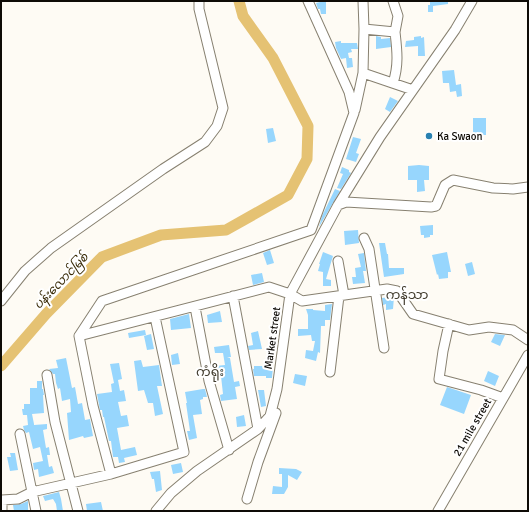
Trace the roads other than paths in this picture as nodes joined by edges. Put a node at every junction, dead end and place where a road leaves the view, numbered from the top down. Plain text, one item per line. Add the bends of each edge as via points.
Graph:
1 (199, 1) edge
2 (308, 1) edge
3 (363, 1) edge
4 (393, 1) edge
5 (472, 1) edge
6 (364, 29) junction
7 (395, 32) junction
8 (363, 73) junction
9 (393, 83) junction
10 (413, 90) junction
11 (354, 113) junction
12 (528, 187) edge
13 (338, 205) junction
14 (364, 238) dead end
15 (338, 261) dead end
16 (375, 291) junction
17 (290, 294) junction
18 (233, 296) junction
19 (342, 296) junction
20 (1, 301) edge
21 (195, 306) junction
22 (155, 317) junction
23 (449, 324) junction
24 (79, 336) junction
25 (528, 340) edge
26 (384, 348) dead end
27 (528, 355) edge
28 (330, 372) dead end
29 (47, 375) dead end
30 (276, 389) junction
31 (503, 398) junction
32 (258, 429) junction
33 (20, 434) dead end
34 (229, 450) junction
35 (111, 474) junction
36 (71, 484) junction
37 (32, 492) junction
38 (1, 497) edge
39 (247, 499) dead end
40 (2, 511) edge
41 (36, 511) edge
42 (78, 511) edge
43 (156, 511) edge
44 (438, 511) edge

1 - 20 street via 222,108 217,126 205,142 51,248 25,271
2 - 11 street via 349,92
3 - 6 street
4 - 7 street via 398,16
5 - 10 street, Market street
6 - 7 street
6 - 8 street
7 - 9 street via 398,55
8 - 9 street
8 - 11 street
9 - 10 street
10 - 13 street, Market street
11 - 24 street via 311,230 102,301
12 - 13 street via 493,188 453,180 444,185 436,206 346,202
13 - 17 street, Market street
14 - 16 street via 369,249
15 - 19 street
16 - 19 street
16 - 23 street via 397,291 413,314
16 - 26 street
17 - 18 street via 269,287
17 - 19 street via 302,301
17 - 30 street, Market street
18 - 21 street
18 - 32 street
19 - 28 street
21 - 22 street
21 - 34 street via 209,381
22 - 24 street
22 - 35 street via 184,452
23 - 25 street via 469,330 489,327 513,330
23 - 31 street via 442,351 439,379
24 - 35 street via 93,406
27 - 31 street, 21 mile street
29 - 36 street via 55,422
30 - 32 street, Market street via 270,416
30 - 39 street via 276,413
31 - 44 street, 21 mile street
32 - 34 street, Market street
33 - 37 street
34 - 43 street, Market street via 197,471 171,493
35 - 36 street
36 - 37 street
36 - 42 street
37 - 38 street via 18,498
37 - 41 street
38 - 40 street

